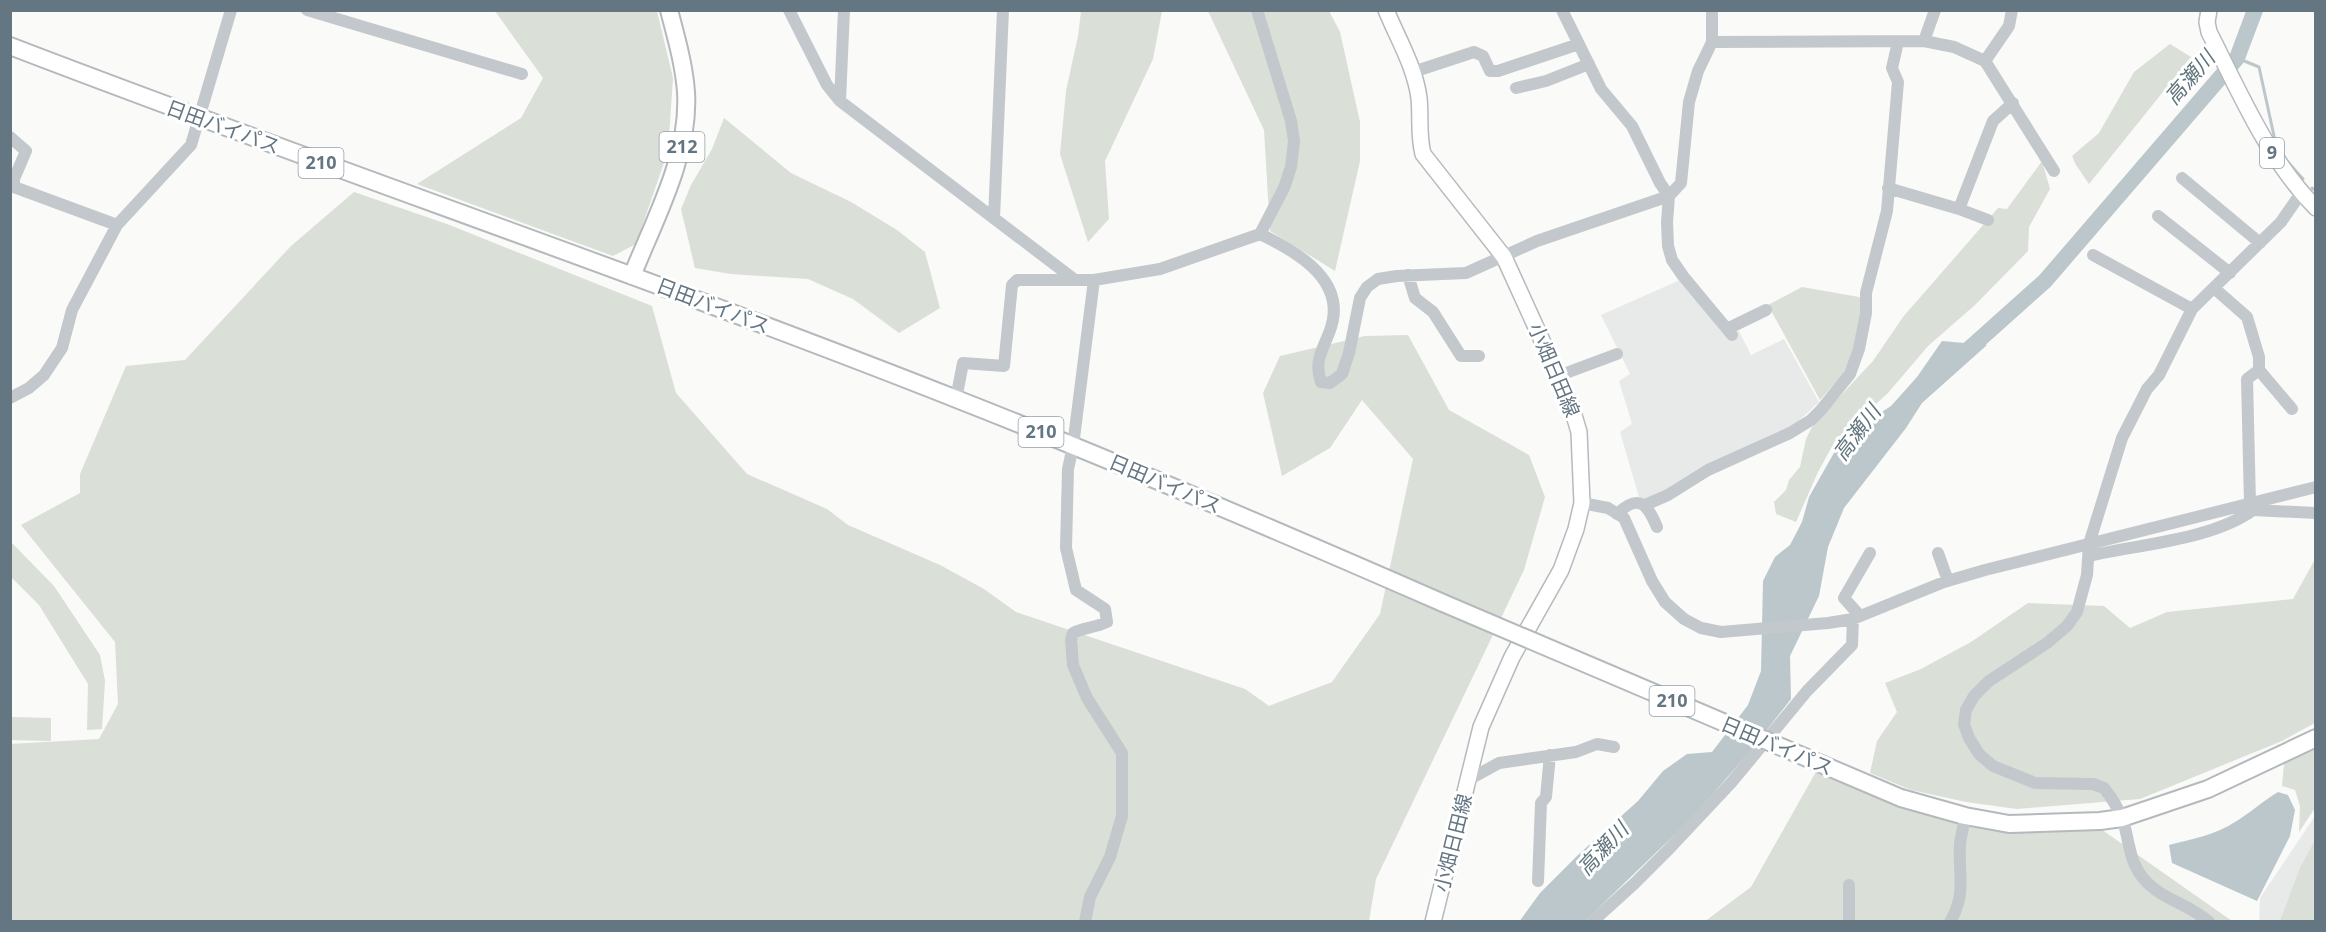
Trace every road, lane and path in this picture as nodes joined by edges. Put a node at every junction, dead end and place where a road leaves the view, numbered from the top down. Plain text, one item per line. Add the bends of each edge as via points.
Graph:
1 (231, 10) edge
2 (307, 10) edge
3 (669, 10) edge
4 (789, 10) edge
5 (844, 10) edge
6 (1003, 10) edge
7 (1257, 10) edge
8 (1386, 10) edge
9 (1562, 10) edge
10 (1712, 10) edge
11 (1935, 10) edge
12 (2013, 10) edge
13 (2209, 10) edge
14 (1713, 42) junction
15 (1898, 42) junction
16 (1924, 42) junction
17 (1579, 44) junction
18 (10, 46) edge
19 (1985, 61) junction
20 (1589, 64) junction
21 (1413, 72) junction
22 (522, 74) dead end
23 (1516, 88) dead end
24 (840, 101) junction
25 (2013, 103) junction
26 (198, 118) junction
27 (10, 137) edge
28 (2054, 171) dead end
29 (2182, 178) dead end
30 (1888, 188) junction
31 (2301, 193) junction
32 (1669, 196) junction
33 (2316, 208) edge
34 (1959, 209) junction
35 (2158, 216) dead end
36 (994, 218) junction
37 (1988, 220) dead end
38 (117, 225) junction
39 (1260, 234) junction
40 (2260, 243) junction
41 (2093, 255) dead end
42 (1504, 257) junction
43 (2230, 273) junction
44 (1408, 275) junction
45 (632, 276) junction
46 (1075, 280) junction
47 (1094, 280) junction
48 (2214, 288) junction
49 (2192, 309) junction
50 (1766, 310) dead end
51 (1617, 354) dead end
52 (1479, 356) dead end
53 (2259, 370) junction
54 (1558, 376) junction
55 (10, 398) edge
56 (956, 399) junction
57 (2292, 409) dead end
58 (1073, 446) junction
59 (2316, 488) edge
60 (1582, 503) junction
61 (1645, 505) junction
62 (2252, 507) junction
63 (2316, 513) edge
64 (1617, 514) junction
65 (1657, 527) dead end
66 (2089, 550) junction
67 (1870, 553) dead end
68 (1938, 553) dead end
69 (1948, 581) junction
70 (1857, 617) junction
71 (2316, 738) edge
72 (1614, 747) dead end
73 (1550, 755) junction
74 (1468, 780) junction
75 (1965, 816) junction
76 (2122, 818) junction
77 (1538, 881) dead end
78 (1849, 885) dead end
79 (1085, 921) edge
80 (1433, 921) edge
81 (1592, 921) edge
82 (1849, 921) edge
83 (1950, 921) edge
84 (2209, 921) edge

1 - 26 street
2 - 22 street
3 - 45 highway, 212 via 684,70 686,117 682,148
4 - 24 street via 827,85
5 - 24 street
6 - 36 street
7 - 39 street via 1294,141 1284,188
8 - 21 main road, 小畑日田線
9 - 17 street
10 - 14 street
11 - 16 street
12 - 19 street via 2010,26
13 - 31 main road, 9 via 2209,32 2278,164
14 - 15 street
14 - 32 street via 1698,71 1689,102 1682,183
15 - 16 street
15 - 30 street via 1892,68 1898,82
16 - 19 street via 1954,47
17 - 20 street
17 - 21 street via 1498,71 1490,71 1483,56 1474,52
18 - 26 highway, 日田バイパス / 210
19 - 25 street
20 - 23 street
20 - 32 street via 1601,89 1632,126
21 - 42 main road, 小畑日田線 via 1423,154
24 - 36 street
25 - 28 street
25 - 34 street via 1993,122
26 - 38 street via 191,145
26 - 45 highway, 日田バイパス / 210
27 - 38 street via 26,152 14,187
29 - 40 street
30 - 34 street
30 - 61 street via 1887,211 1866,293 1859,350 1850,374 1821,411 1790,433 1708,470
31 - 33 main road, 9
31 - 40 street
32 - 42 street via 1538,241
32 - 50 street via 1667,230 1672,260 1730,332
34 - 37 street
35 - 43 street
36 - 46 street
38 - 55 street via 72,310 62,348 44,375
39 - 44 street via 1287,247 1323,276 1333,313 1331,331 1318,359 1321,382 1330,383 1342,374 1360,298 1367,286 1378,279
39 - 47 street via 1160,269
40 - 43 street
41 - 49 street
42 - 44 street via 1466,273
42 - 54 main road, 小畑日田線
43 - 48 street
44 - 52 street via 1415,298 1433,312 1461,356
45 - 56 highway, 日田バイパス / 210
46 - 47 street
46 - 56 street via 1017,280 1012,285 1004,366 963,363
47 - 58 street
48 - 49 street
48 - 53 street via 2247,317
49 - 66 street via 2122,438
51 - 54 street
53 - 57 street
53 - 62 street via 2247,379
54 - 60 main road, 小畑日田線 via 1579,432
56 - 58 highway, 日田バイパス / 210
58 - 75 highway, 日田バイパス / 210, bridge via 1901,798
58 - 79 street via 1068,469 1069,566 1076,590 1105,609 1107,622 1073,633 1073,665 1087,698 1122,753 1122,816 1110,857 1090,897
59 - 62 street
60 - 64 street via 1608,508
60 - 74 main road, 小畑日田線 via 1562,570 1512,657 1481,727
61 - 64 street via 1628,503
61 - 65 street
62 - 63 street
62 - 66 street
64 - 70 street via 1624,518 1665,602 1701,628 1721,632 1756,630
66 - 69 street
66 - 76 street via 2084,593 2067,626 1989,681 1974,696 1964,724 1979,754 1993,766 2035,783 2093,784 2104,788
67 - 70 street via 1844,598
68 - 69 street
69 - 70 street
70 - 81 street via 1852,645 1669,849
71 - 76 highway, 日田バイパス / 210 via 2208,789
72 - 73 street via 1597,744 1576,752
73 - 74 street via 1499,763
73 - 77 street via 1546,797 1541,803
74 - 80 main road, 小畑日田線
75 - 76 highway, 日田バイパス / 210 via 2009,824 2087,823
75 - 83 street via 1960,844 1962,887 1959,907
76 - 84 street via 2131,855 2143,878
78 - 82 street

